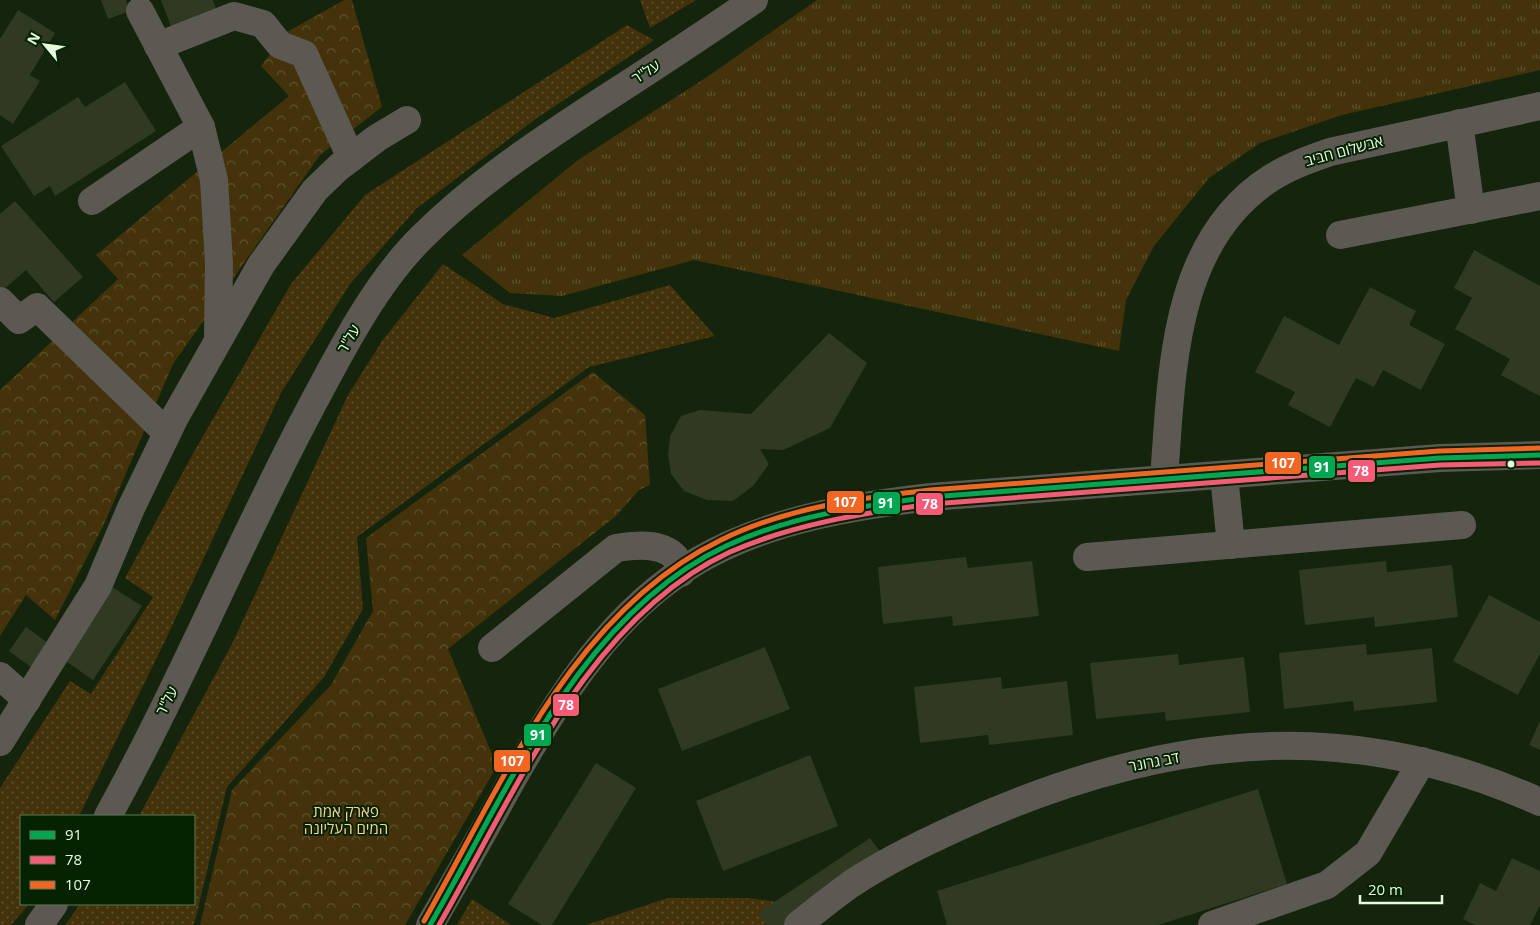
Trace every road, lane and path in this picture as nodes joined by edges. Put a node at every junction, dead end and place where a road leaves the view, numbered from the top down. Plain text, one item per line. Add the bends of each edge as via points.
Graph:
1 (754, 0) edge
2 (140, 10) dead end
3 (158, 46) junction
4 (1540, 106) edge
5 (407, 120) dead end
6 (1459, 124) junction
7 (201, 127) junction
8 (351, 158) junction
9 (1540, 196) edge
10 (92, 202) dead end
11 (1471, 210) junction
12 (1340, 235) dead end
13 (0, 301) edge
14 (218, 339) junction
15 (167, 433) junction
16 (1540, 454) edge
17 (1224, 475) junction
18 (1164, 479) junction
19 (1462, 525) dead end
20 (1231, 545) junction
21 (1087, 557) dead end
22 (681, 573) junction
23 (492, 648) dead end
24 (0, 676) edge
25 (27, 700) junction
26 (0, 742) edge
27 (1422, 761) junction
28 (1540, 802) edge
29 (109, 815) edge
30 (901, 856) junction
31 (53, 905) edge
32 (39, 925) edge
33 (430, 925) edge
34 (779, 925) edge
35 (798, 925) edge
36 (1212, 925) edge

1 - 29 street, על"ר via 538,143 485,182 421,238 383,286 349,338 280,468
2 - 3 street
3 - 7 street
3 - 8 street via 234,16 263,24 280,45 304,54
4 - 6 street, אבשלום חביב
5 - 8 street
6 - 11 street
6 - 18 street, אבשלום חביב via 1330,152 1301,162 1271,178 1227,218 1212,241 1184,304 1174,358
7 - 10 street
7 - 14 street via 214,180 219,263
8 - 14 street via 315,190 261,266
9 - 11 street
11 - 12 street
13 - 15 street via 19,320 38,307
14 - 15 street
15 - 25 street via 98,586
16 - 17 street via 1440,458
17 - 18 street
17 - 20 street
18 - 22 street via 857,506 754,535 699,560
19 - 20 street
20 - 21 street
22 - 23 street via 675,557 656,547 634,544 616,548
22 - 33 street via 648,596 613,630 578,672 550,713
24 - 25 street
25 - 26 street
27 - 28 street, דב גרונר via 1471,774
27 - 30 street, דב גרונר via 1337,748 1245,747 1141,763 1058,786 1006,806
27 - 36 street via 1368,853 1328,885
30 - 34 street via 871,854
30 - 35 street, דב גרונר via 852,883
31 - 32 street

